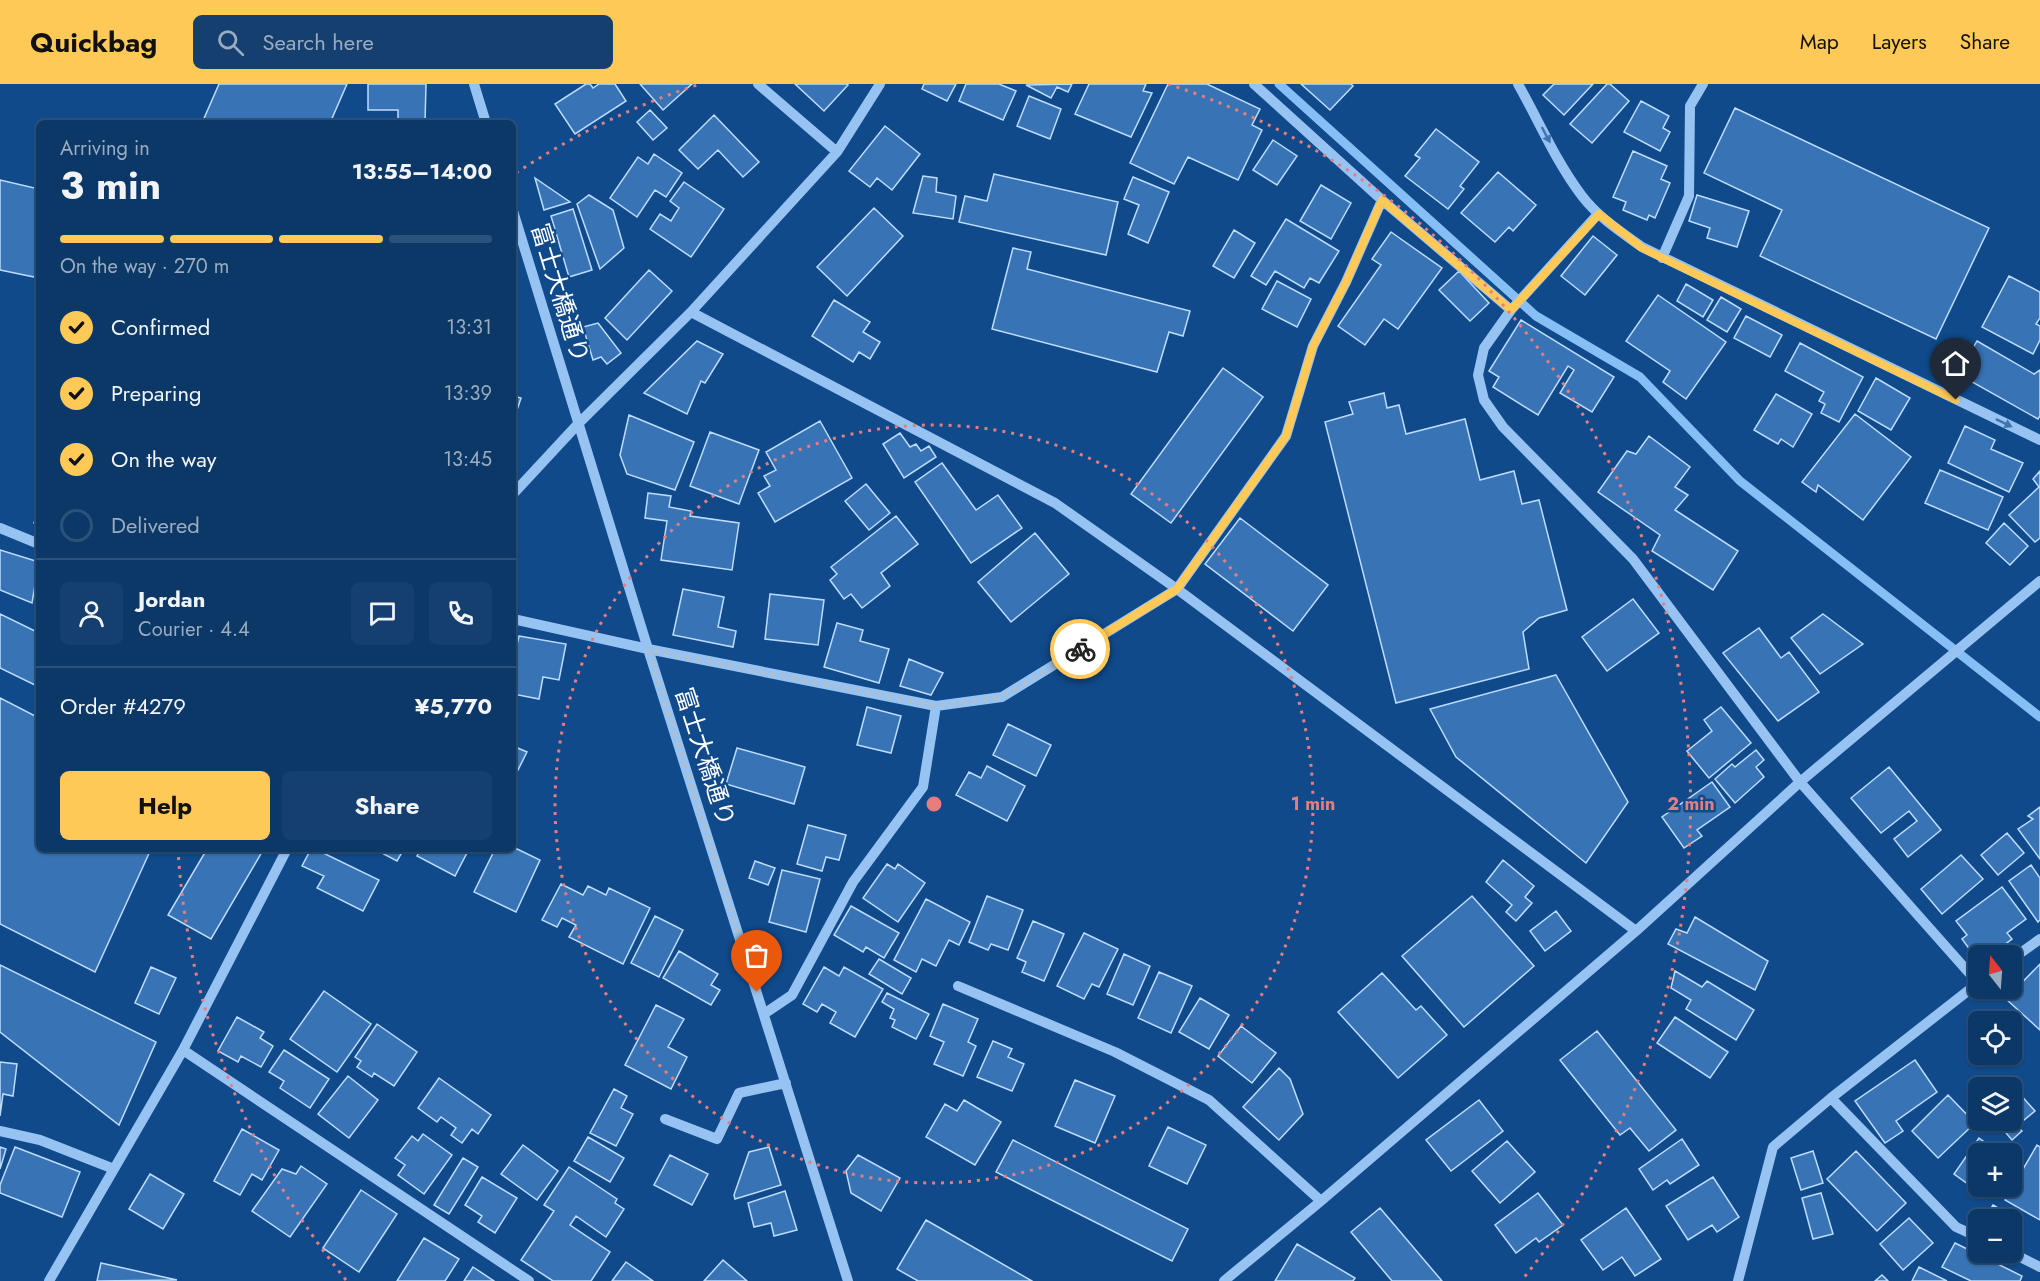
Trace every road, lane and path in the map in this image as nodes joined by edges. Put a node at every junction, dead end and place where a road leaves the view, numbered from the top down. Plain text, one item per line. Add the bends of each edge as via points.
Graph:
1 (474, 84) edge
2 (758, 84) edge
3 (880, 84) edge
4 (1254, 84) edge
5 (1518, 84) edge
6 (1703, 84) edge
7 (485, 120) edge
8 (837, 152) junction
9 (1382, 200) junction
10 (1599, 214) junction
11 (516, 221) edge
12 (1662, 258) junction
13 (1511, 310) junction
14 (691, 312) junction
15 (578, 424) junction
16 (2040, 440) edge
17 (516, 492) edge
18 (0, 528) edge
19 (36, 543) edge
20 (2040, 581) edge
21 (1177, 589) junction
22 (516, 620) edge
23 (648, 650) junction
24 (936, 706) junction
25 (1800, 782) junction
26 (285, 852) edge
27 (1636, 931) junction
28 (2040, 939) edge
29 (2022, 952) edge
30 (1968, 972) edge
31 (958, 986) dead end
32 (1968, 991) edge
33 (764, 1014) junction
34 (183, 1050) junction
35 (786, 1083) junction
36 (1831, 1098) junction
37 (665, 1119) dead end
38 (0, 1131) edge
39 (114, 1169) junction
40 (1321, 1201) junction
41 (1968, 1233) edge
42 (2022, 1258) edge
43 (2040, 1267) edge
44 (49, 1281) edge
45 (529, 1281) edge
46 (848, 1281) edge
47 (1224, 1281) edge
48 (1738, 1281) edge

1 - 7 street
2 - 8 street
3 - 8 street
4 - 9 street
5 -> 10 street via 1565,170
6 - 12 street via 1690,106 1689,196
8 - 14 street
9 - 13 street
9 - 21 street via 1313,346 1286,436
10 - 12 street via 1642,248
10 - 13 street
11 - 15 street, 富士大橋通り
12 -> 16 street
13 - 25 street via 1484,348 1478,375 1484,400 1503,427 1633,559
14 - 15 street
14 - 21 street via 1055,503
15 - 17 street
15 - 23 street, 富士大橋通り
18 - 19 street
20 - 25 street
21 - 24 street via 1002,697
21 - 27 street
22 - 23 street
23 - 24 street
23 - 33 street, 富士大橋通り
24 - 33 street via 923,787 853,882 792,995
25 - 27 street
25 - 30 street
26 - 34 street
27 - 40 street
28 - 29 street
31 - 40 street via 1115,1052 1209,1100
32 - 36 street
33 - 35 street, 富士大橋通り
34 - 39 street
34 - 45 street
35 - 37 street via 739,1093 717,1139
35 - 46 street, 富士大橋通り
36 - 41 street via 1956,1227
36 - 48 street via 1773,1147
38 - 39 street via 40,1140
39 - 44 street
40 - 47 street
42 - 43 street

